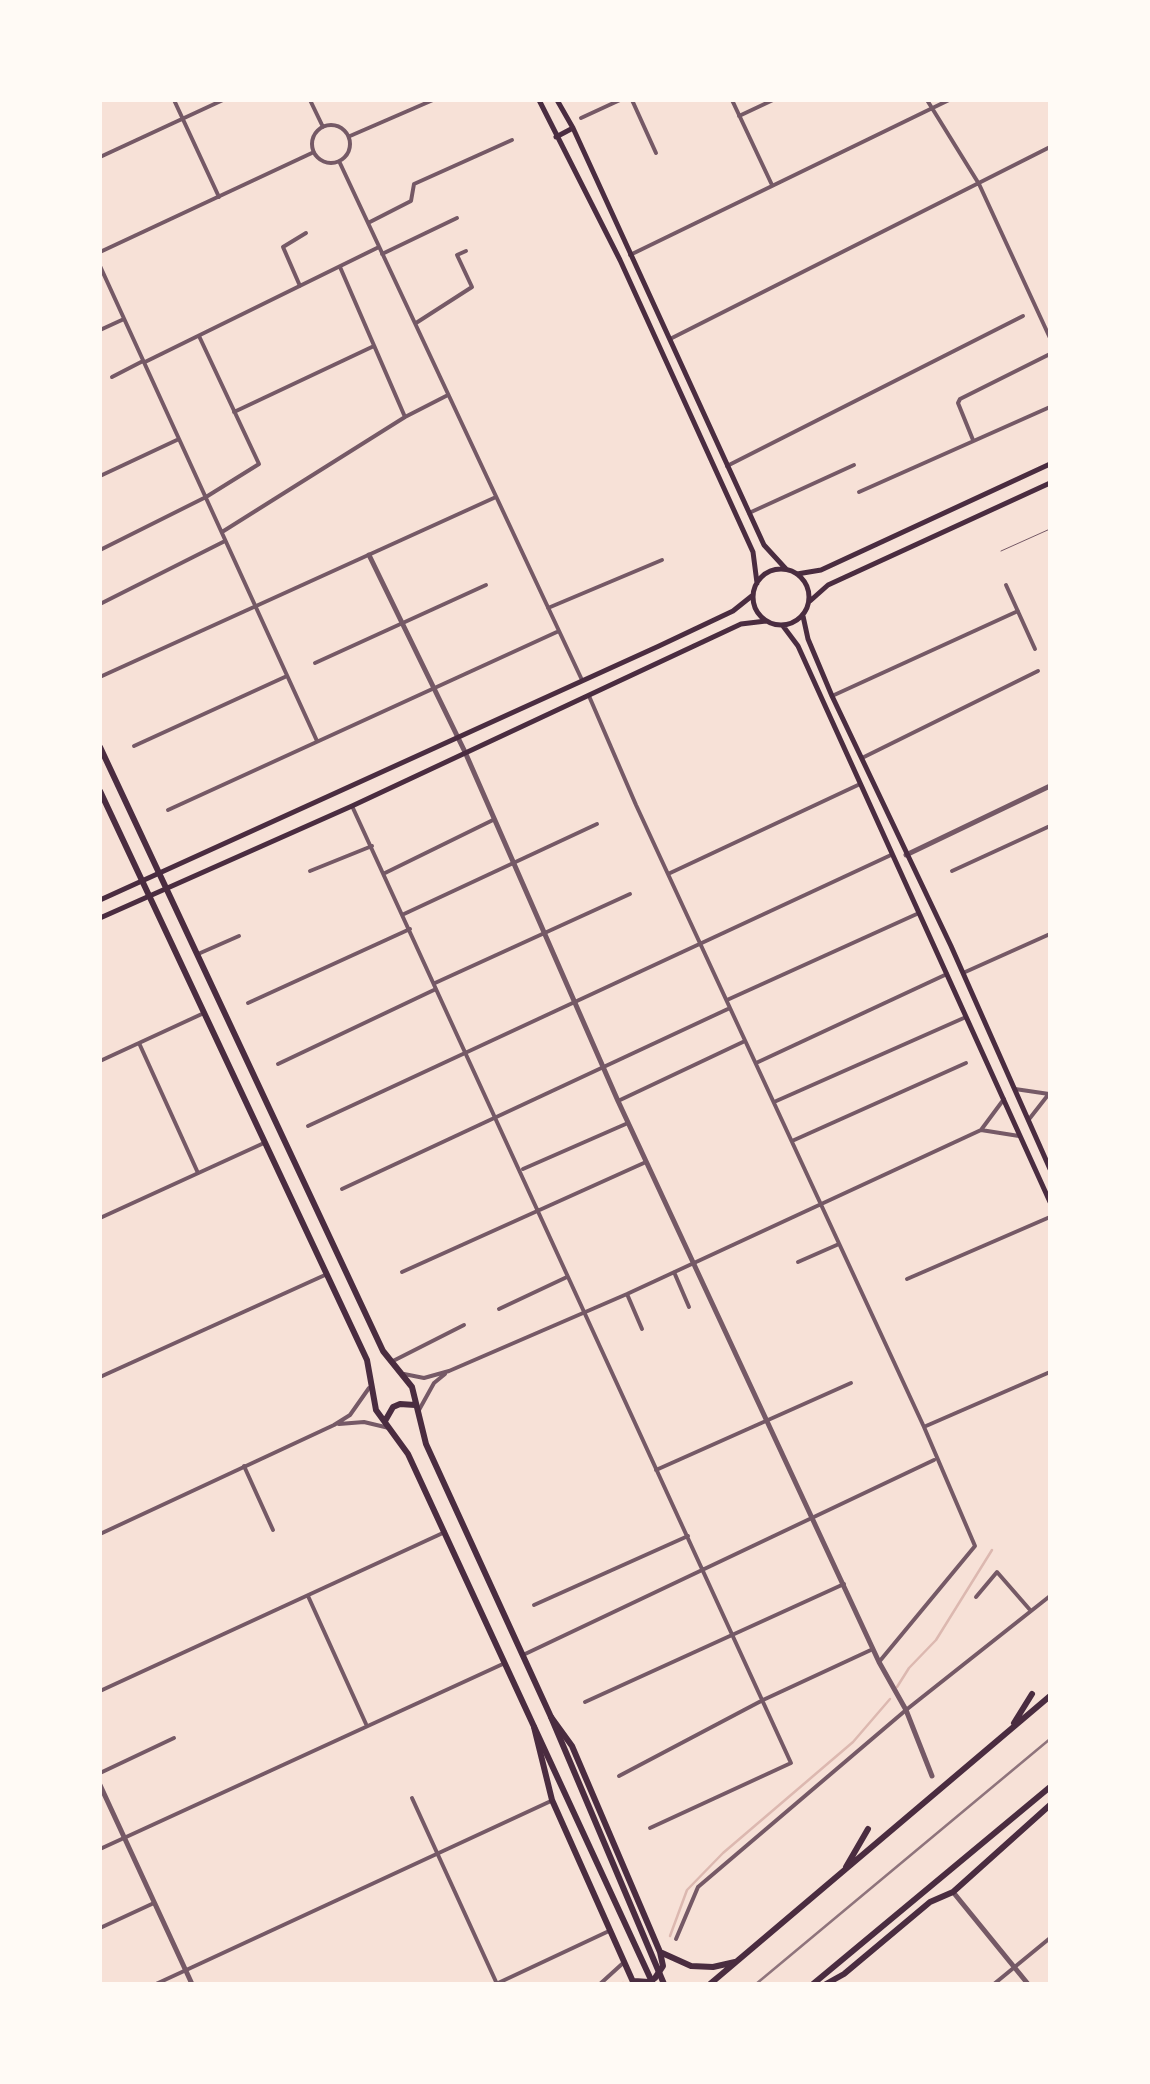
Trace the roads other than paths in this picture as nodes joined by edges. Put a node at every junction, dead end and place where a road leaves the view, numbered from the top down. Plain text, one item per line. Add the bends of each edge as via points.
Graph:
1 (174, 100) edge
2 (224, 100) edge
3 (310, 100) edge
4 (433, 100) edge
5 (539, 100) edge
6 (557, 100) edge
7 (620, 100) edge
8 (632, 100) edge
9 (732, 100) edge
10 (773, 100) edge
11 (927, 100) edge
12 (949, 100) edge
13 (932, 108) junction
14 (740, 116) junction
15 (582, 118) dead end
16 (184, 119) junction
17 (324, 128) junction
18 (574, 128) junction
19 (348, 136) junction
20 (556, 137) junction
21 (512, 140) dead end
22 (1050, 148) edge
23 (314, 152) junction
24 (656, 153) dead end
25 (100, 157) edge
26 (339, 161) junction
27 (980, 184) junction
28 (772, 185) junction
29 (219, 197) junction
30 (457, 218) dead end
31 (368, 223) junction
32 (306, 233) dead end
33 (381, 250) junction
34 (466, 251) dead end
35 (100, 252) edge
36 (630, 255) junction
37 (100, 266) edge
38 (340, 266) junction
39 (300, 286) junction
40 (1024, 316) dead end
41 (124, 319) junction
42 (416, 323) junction
43 (100, 330) edge
44 (199, 336) junction
45 (1050, 338) edge
46 (669, 340) junction
47 (374, 346) junction
48 (1050, 354) edge
49 (144, 362) junction
50 (112, 376) dead end
51 (448, 395) junction
52 (1050, 406) edge
53 (234, 412) junction
54 (405, 417) junction
55 (179, 439) junction
56 (974, 441) junction
57 (1050, 464) edge
58 (854, 465) dead end
59 (728, 466) junction
60 (100, 476) edge
61 (1050, 483) edge
62 (859, 492) dead end
63 (206, 497) junction
64 (496, 497) junction
65 (749, 513) junction
66 (1050, 529) edge
67 (222, 532) junction
68 (226, 541) junction
69 (100, 550) edge
70 (1002, 551) dead end
71 (369, 555) junction
72 (662, 560) dead end
73 (786, 569) junction
74 (798, 574) junction
75 (757, 583) junction
76 (486, 585) dead end
77 (1006, 585) dead end
78 (753, 595) junction
79 (810, 601) junction
80 (100, 604) edge
81 (256, 607) junction
82 (548, 608) junction
83 (1018, 612) junction
84 (803, 616) junction
85 (766, 621) junction
86 (401, 623) junction
87 (783, 626) junction
88 (559, 631) junction
89 (1035, 650) dead end
90 (316, 663) dead end
91 (1038, 672) dead end
92 (102, 676) edge
93 (288, 676) junction
94 (582, 680) junction
95 (432, 689) junction
96 (588, 696) junction
97 (832, 696) junction
98 (458, 738) junction
99 (317, 741) junction
100 (134, 746) dead end
101 (100, 747) edge
102 (465, 752) junction
103 (862, 758) junction
104 (858, 785) junction
105 (1050, 786) edge
106 (100, 791) edge
107 (352, 806) junction
108 (168, 810) dead end
109 (494, 820) junction
110 (597, 824) dead end
111 (1050, 826) edge
112 (372, 846) junction
113 (891, 855) junction
114 (906, 855) junction
115 (513, 864) junction
116 (310, 871) dead end
117 (952, 871) dead end
118 (385, 873) junction
119 (158, 874) junction
120 (668, 874) junction
121 (142, 881) junction
122 (165, 888) junction
123 (630, 894) dead end
124 (148, 895) junction
125 (100, 900) edge
126 (919, 913) junction
127 (404, 914) junction
128 (100, 918) edge
129 (410, 929) junction
130 (544, 933) junction
131 (1050, 934) edge
132 (239, 936) dead end
133 (699, 942) junction
134 (951, 946) junction
135 (937, 952) junction
136 (195, 955) junction
137 (947, 974) junction
138 (963, 974) junction
139 (436, 985) junction
140 (574, 1000) junction
141 (726, 1001) junction
142 (248, 1003) dead end
143 (730, 1008) junction
144 (204, 1013) junction
145 (966, 1016) junction
146 (745, 1041) junction
147 (139, 1043) junction
148 (466, 1050) junction
149 (100, 1061) edge
150 (756, 1063) junction
151 (966, 1063) dead end
152 (278, 1064) dead end
153 (603, 1067) junction
154 (1012, 1088) junction
155 (1050, 1093) edge
156 (1004, 1099) junction
157 (618, 1102) junction
158 (774, 1102) junction
159 (496, 1116) junction
160 (628, 1123) junction
161 (1027, 1123) junction
162 (308, 1126) dead end
163 (981, 1130) junction
164 (1019, 1136) junction
165 (792, 1141) junction
166 (264, 1143) junction
167 (646, 1162) junction
168 (521, 1170) junction
169 (1050, 1170) edge
170 (198, 1173) junction
171 (303, 1182) junction
172 (286, 1189) junction
173 (342, 1190) dead end
174 (1048, 1191) edge
175 (1050, 1202) edge
176 (821, 1204) junction
177 (539, 1210) junction
178 (1050, 1217) edge
179 (100, 1218) edge
180 (839, 1244) junction
181 (798, 1262) dead end
182 (694, 1263) junction
183 (402, 1272) dead end
184 (674, 1272) junction
185 (325, 1274) junction
186 (569, 1276) junction
187 (907, 1280) dead end
188 (627, 1294) junction
189 (689, 1306) dead end
190 (499, 1309) dead end
191 (586, 1312) junction
192 (464, 1325) dead end
193 (642, 1329) dead end
194 (390, 1362) junction
195 (449, 1371) junction
196 (399, 1372) junction
197 (1050, 1372) edge
198 (100, 1377) edge
199 (851, 1383) dead end
200 (370, 1386) junction
201 (416, 1405) junction
202 (416, 1417) junction
203 (385, 1421) junction
204 (769, 1422) junction
205 (334, 1424) junction
206 (924, 1427) junction
207 (392, 1429) junction
208 (936, 1459) junction
209 (244, 1466) junction
210 (656, 1470) junction
211 (814, 1516) junction
212 (273, 1530) dead end
213 (445, 1532) junction
214 (100, 1534) edge
215 (688, 1536) junction
216 (703, 1569) junction
217 (844, 1584) junction
218 (308, 1596) junction
219 (1050, 1596) edge
220 (976, 1598) dead end
221 (534, 1605) dead end
222 (1031, 1611) junction
223 (732, 1634) junction
224 (873, 1649) junction
225 (523, 1655) junction
226 (879, 1662) junction
227 (505, 1663) junction
228 (100, 1691) edge
229 (1032, 1694) dead end
230 (1050, 1696) edge
231 (763, 1700) junction
232 (585, 1702) dead end
233 (906, 1710) junction
234 (550, 1717) junction
235 (367, 1726) junction
236 (534, 1726) junction
237 (1008, 1732) junction
238 (174, 1738) dead end
239 (100, 1772) edge
240 (619, 1776) dead end
241 (932, 1776) dead end
242 (100, 1785) edge
243 (1050, 1787) edge
244 (412, 1798) dead end
245 (552, 1800) junction
246 (1050, 1805) edge
247 (650, 1828) dead end
248 (868, 1829) dead end
249 (124, 1838) junction
250 (100, 1849) edge
251 (437, 1853) junction
252 (843, 1874) junction
253 (953, 1892) junction
254 (154, 1903) junction
255 (100, 1928) edge
256 (612, 1929) junction
257 (1050, 1938) edge
258 (676, 1939) dead end
259 (660, 1952) junction
260 (626, 1961) junction
261 (736, 1962) junction
262 (1014, 1967) junction
263 (186, 1970) junction
264 (634, 1982) edge
265 (156, 1984) edge
266 (192, 1984) edge
267 (497, 1984) edge
268 (600, 1984) edge
269 (653, 1984) edge
270 (664, 1984) edge
271 (710, 1984) edge
272 (813, 1984) edge
273 (826, 1984) edge
274 (994, 1984) edge
275 (1028, 1984) edge

1 - 16 street
2 - 16 street
3 - 17 street
4 - 19 street
5 - 20 main road
6 - 18 main road
7 - 15 street
8 - 24 street
9 - 14 street
10 - 14 street
11 - 13 street
12 - 13 street
13 - 27 street
13 - 28 street
14 - 28 street
16 - 25 street
16 - 29 street
17 - 19 street via 338,127
17 - 23 street via 314,138
18 - 20 main road
18 - 36 main road
19 - 26 street via 349,151
20 - 75 main road via 620,260 753,552
21 - 31 street via 414,184 411,201
22 - 27 street
23 - 26 street via 324,162
23 - 29 street
26 - 31 street
27 - 45 street
27 - 46 street
28 - 36 street
29 - 35 street
30 - 33 street
31 - 33 street
32 - 39 street via 283,247
33 - 38 street
33 - 42 street
34 - 42 street via 458,255 472,287
36 - 46 main road
37 - 41 street
38 - 39 street
38 - 47 street
39 - 44 street
40 - 59 street
41 - 43 street
41 - 49 street
42 - 51 street
44 - 49 street
44 - 53 street
46 - 59 main road
47 - 53 street
47 - 54 street
48 - 56 street via 960,399
49 - 50 street
49 - 55 street
51 - 54 street
51 - 64 street
52 - 56 street
53 - 63 street via 259,464
54 - 67 street
55 - 60 street
55 - 63 street
56 - 62 street
57 - 74 main road via 821,570
58 - 65 street
59 - 65 main road
61 - 79 main road via 828,586
63 - 67 street
63 - 69 street
64 - 71 street
64 - 82 street
65 - 73 main road via 764,546
66 - 70 lane
67 - 68 street
68 - 80 street
68 - 81 street
71 - 81 street
71 - 86 street
72 - 82 street
73 - 74 main road
73 - 75 main road
74 - 79 main road
75 - 78 main road
76 - 86 street
77 - 83 street
78 - 85 main road
78 - 94 main road via 734,611
79 - 84 main road
81 - 92 street
81 - 93 street
82 - 88 street
83 - 89 street
83 - 97 street
84 - 87 main road
84 - 97 main road
85 - 87 main road
85 - 96 main road via 740,624
86 - 90 street
86 - 95 street
87 - 104 main road via 798,646
88 - 94 street
88 - 95 street
91 - 103 street
93 - 99 street
93 - 100 street
94 - 98 main road
95 - 98 street
95 - 99 street
96 - 102 main road
96 - 120 street
97 - 103 main road
98 - 102 street
98 - 119 main road
99 - 108 street
101 - 119 main road
102 - 107 main road
102 - 109 street
103 - 114 main road
104 - 113 main road
104 - 120 street
105 - 114 street
106 - 121 main road
107 - 112 street
107 - 122 main road
109 - 115 street
109 - 118 street
110 - 115 street
111 - 117 street
112 - 116 street
112 - 118 street
113 - 126 main road
113 - 133 street
114 - 134 main road
115 - 127 street
115 - 130 street
118 - 127 street
119 - 121 main road
119 - 122 main road
120 - 133 street
121 - 124 main road
121 - 125 main road
122 - 124 main road
122 - 136 main road
123 - 130 street
124 - 128 main road
124 - 144 main road
126 - 135 main road
126 - 141 street
127 - 129 street
129 - 139 street
129 - 142 street
130 - 139 street
130 - 140 street
131 - 138 street
132 - 136 street
133 - 140 street
133 - 141 street
134 - 135 main road
134 - 138 main road
135 - 137 main road
136 - 171 main road
137 - 145 main road
137 - 150 street
138 - 154 main road
139 - 148 street
139 - 152 street
140 - 148 street
140 - 153 street
141 - 143 street
143 - 146 street
143 - 153 street
144 - 147 street
144 - 166 main road
145 - 156 main road
145 - 158 street
146 - 150 street
146 - 157 street
147 - 149 street
147 - 170 street
148 - 159 street
148 - 162 street
150 - 158 street
151 - 165 street
153 - 157 street
153 - 159 street
154 - 155 street
154 - 161 main road
155 - 161 street
156 - 163 street
156 - 164 main road
157 - 160 street
158 - 165 street
159 - 168 street
159 - 173 street
160 - 167 street
160 - 168 street
161 - 169 main road
163 - 164 street
163 - 176 street
164 - 174 main road
165 - 176 street
166 - 170 street
166 - 172 main road
167 - 177 street
167 - 182 street
168 - 177 street
170 - 179 street
171 - 172 main road
171 - 194 main road
172 - 185 main road
174 - 175 main road
176 - 180 street
176 - 182 street
177 - 183 street
177 - 186 street
178 - 187 street
180 - 181 street
180 - 206 street
182 - 184 street
182 - 204 street
184 - 188 street
184 - 189 street
185 - 198 street
185 - 200 main road via 367,1360
186 - 190 street
186 - 191 street
188 - 191 street
188 - 193 street
191 - 195 street
191 - 210 street
192 - 194 street
194 - 196 main road
195 - 196 street via 424,1378
195 - 202 street via 423,1398
196 - 201 main road
197 - 206 street
199 - 204 street
200 - 203 main road
200 - 205 street via 362,1402
201 - 202 main road
201 - 203 main road via 400,1404
202 - 225 main road
203 - 207 main road
204 - 210 street
204 - 211 street
205 - 207 street
205 - 209 street
206 - 208 street
207 - 213 main road
208 - 211 street
208 - 226 street via 975,1546
209 - 212 street
209 - 214 street
210 - 215 street
211 - 216 street
211 - 217 street
213 - 218 street
213 - 227 main road
215 - 216 street
215 - 221 street
216 - 223 street
216 - 225 street
217 - 223 street
217 - 224 street
218 - 228 street
218 - 235 street
219 - 222 street
220 - 222 street via 997,1572
222 - 233 street
223 - 231 street
223 - 232 street
224 - 226 street
224 - 231 street
225 - 234 main road
226 - 233 street
227 - 235 street
227 - 236 main road
229 - 237 main road
230 - 237 main road
231 - 240 street
231 - 247 street via 791,1763
233 - 241 street
233 - 258 street via 698,1887
234 - 259 main road via 572,1746
234 - 270 main road
235 - 249 street
236 - 245 main road
236 - 269 main road
237 - 252 main road
238 - 239 street
242 - 249 street
243 - 272 main road
244 - 251 street
245 - 251 street
245 - 256 main road
246 - 253 main road
248 - 252 main road
249 - 250 street
249 - 254 street
251 - 263 street
251 - 267 street
252 - 261 main road
253 - 262 street
253 - 273 main road via 930,1902
254 - 255 street
254 - 263 street
256 - 260 main road
256 - 267 street
257 - 262 street
259 - 261 main road via 692,1966
259 - 264 main road via 663,1966 655,1978
260 - 264 main road
260 - 268 street
261 - 271 main road
262 - 274 street
262 - 275 street
263 - 265 street
263 - 266 street

